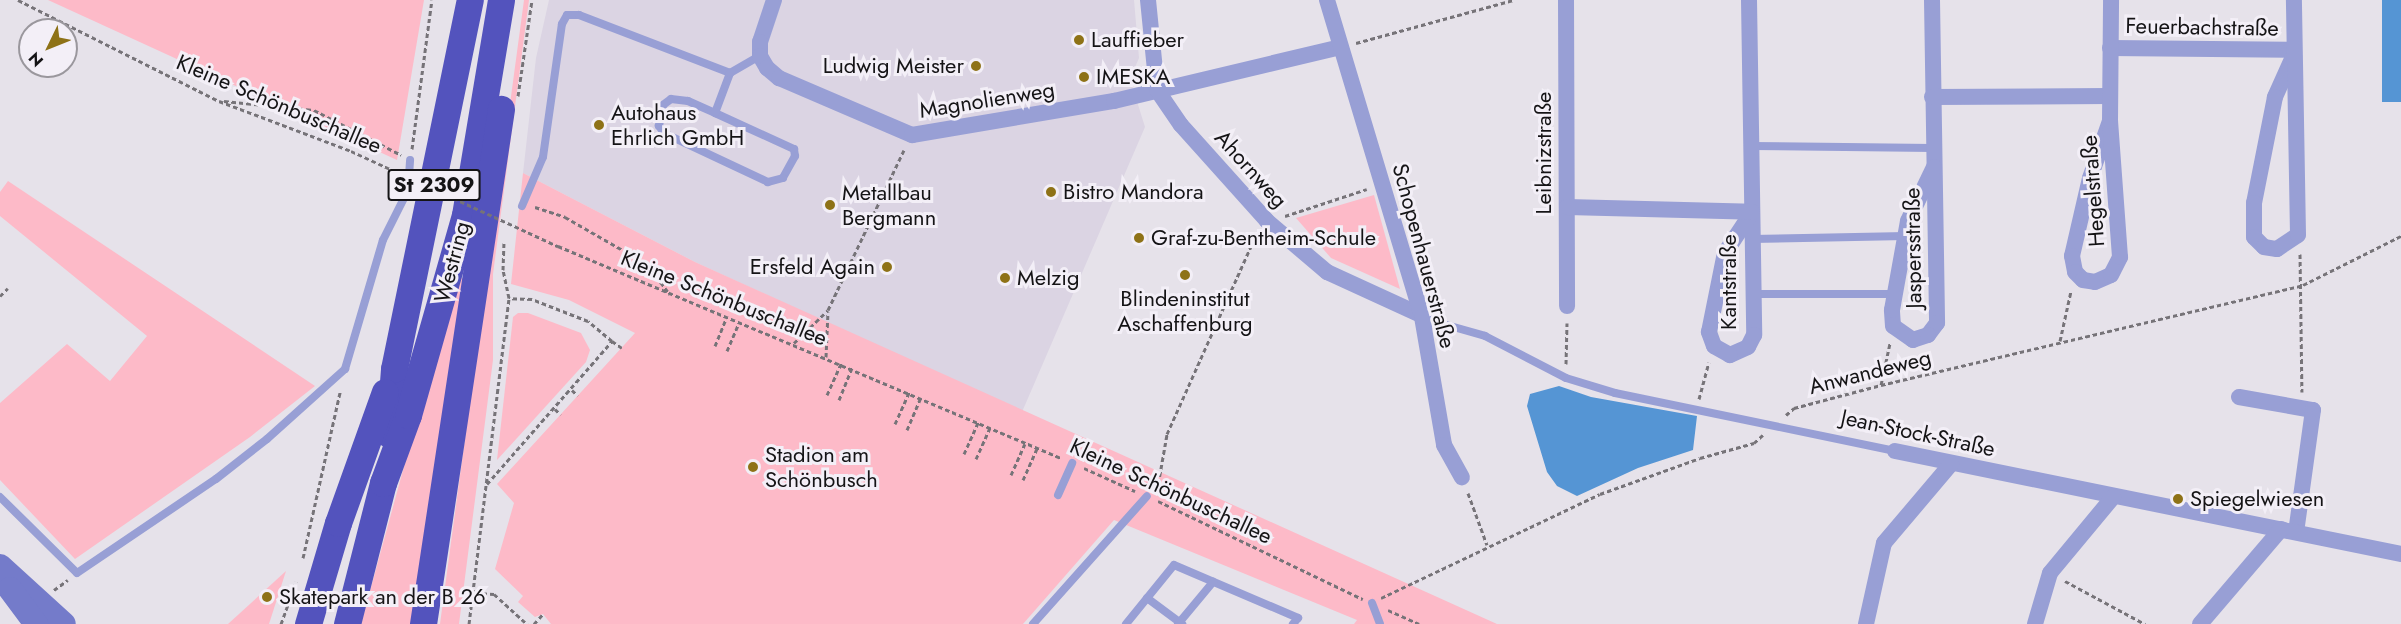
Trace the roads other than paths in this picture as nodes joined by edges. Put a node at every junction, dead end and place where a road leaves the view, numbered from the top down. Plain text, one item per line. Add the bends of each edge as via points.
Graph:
1 (470, 0) edge
2 (501, 0) edge
3 (518, 0) edge
4 (774, 0) edge
5 (1148, 0) edge
6 (1327, 0) edge
7 (1566, 0) edge
8 (1749, 0) edge
9 (1932, 0) edge
10 (2111, 0) edge
11 (2294, 0) edge
12 (1340, 47) junction
13 (2110, 48) junction
14 (2293, 55) junction
15 (760, 56) junction
16 (730, 73) junction
17 (1157, 90) junction
18 (2110, 96) junction
19 (1932, 97) junction
20 (715, 113) junction
21 (2110, 121) junction
22 (1751, 146) junction
23 (1933, 148) junction
24 (410, 160) road end
25 (1934, 167) junction
26 (522, 206) road end
27 (1567, 207) junction
28 (1752, 212) junction
29 (1907, 236) junction
30 (1751, 239) junction
31 (1755, 294) junction
32 (1895, 294) junction
33 (1567, 306) road end
34 (1429, 319) junction
35 (394, 369) junction
36 (2240, 397) dead end
37 (1895, 451) joint
38 (1072, 463) road end
39 (1952, 464) junction
40 (1462, 477) road end
41 (383, 483) junction
42 (1058, 495) dead end
43 (0, 497) edge
44 (2113, 497) junction
45 (1151, 498) road end
46 (2288, 531) junction
47 (2401, 554) edge
48 (0, 566) edge
49 (0, 575) edge
50 (1213, 582) junction
51 (1147, 598) junction
52 (1372, 603) road end
53 (38, 613) edge
54 (1180, 623) edge
55 (64, 624) edge
56 (308, 624) edge
57 (347, 624) edge
58 (423, 624) edge
59 (1033, 624) edge
60 (1126, 624) edge
61 (1293, 624) edge
62 (1380, 624) edge
63 (1866, 624) edge
64 (2035, 624) edge
65 (2200, 624) edge

1 - 35 highway, Westring / St 2309
2 - 41 highway, Westring / St 2309 via 465,215 408,415
3 - 58 highway
4 - 15 street via 763,27
5 - 17 street, Ahornweg
6 - 12 street, Schopenhauerstraße
7 - 27 street, Leibnizstraße
8 - 22 street, Kantstraße
9 - 19 street, Jaspersstraße
10 - 13 street, Hegelstraße
11 - 14 street, Feuerbachstraße
12 - 17 street
12 - 34 street, Schopenhauerstraße
13 - 14 street, Feuerbachstraße
13 - 18 street, Hegelstraße
14 - 14 street, Feuerbachstraße via 2275,97 2254,203 2254,237 2264,247 2277,249 2298,235
15 - 16 lane
15 - 17 street, Magnolienweg via 779,78 912,135 1114,101
16 - 20 lane
16 - 26 lane via 579,15 567,15 562,24 543,157
17 - 34 street, Ahornweg via 1181,125 1267,221 1327,272
18 - 19 street
18 - 21 street, Hegelstraße
19 - 23 street, Jaspersstraße
20 - 20 lane via 688,101 671,99 663,105 659,126 664,133 768,182 783,178 795,156 794,149
21 - 21 street, Hegelstraße via 2090,178 2072,256 2075,272 2096,282 2111,275 2120,257
22 - 23 lane
22 - 28 street, Kantstraße
23 - 25 street, Jaspersstraße
24 - 43 lane via 408,190 383,240 345,369 225,472 77,573
25 - 29 street, Jaspersstraße via 1908,221
25 - 32 street, Jaspersstraße via 1937,323 1928,335 1913,340 1893,326
27 - 28 street, Kantstraße
27 - 33 street, Leibnizstraße
28 - 30 street, Kantstraße
28 - 31 street, Kantstraße via 1725,253 1709,332 1714,346 1730,355 1748,347 1754,335
29 - 30 lane
29 - 32 street, Jaspersstraße
30 - 31 street, Kantstraße
31 - 32 lane
34 - 37 lane, Jean-Stock-Straße via 1485,336 1566,378 1696,411
34 - 40 street, Schopenhauerstraße via 1444,445
35 - 41 highway, Westring / St 2309
35 - 56 highway via 345,502
36 - 46 street via 2313,410 2303,495
37 - 39 street, Jean-Stock-Straße
38 - 42 lane
39 - 44 street, Jean-Stock-Straße
39 - 63 street via 1884,543
41 - 57 highway, Westring / St 2309
44 - 46 street, Jean-Stock-Straße
44 - 64 street via 2050,573
45 - 59 lane
46 - 47 street, Jean-Stock-Straße
46 - 65 street
48 - 53 main road
49 - 53 main road
50 - 51 lane via 1174,565
50 - 54 lane
50 - 61 lane via 1298,618
51 - 54 lane
51 - 60 lane
52 - 62 lane
53 - 55 main road

